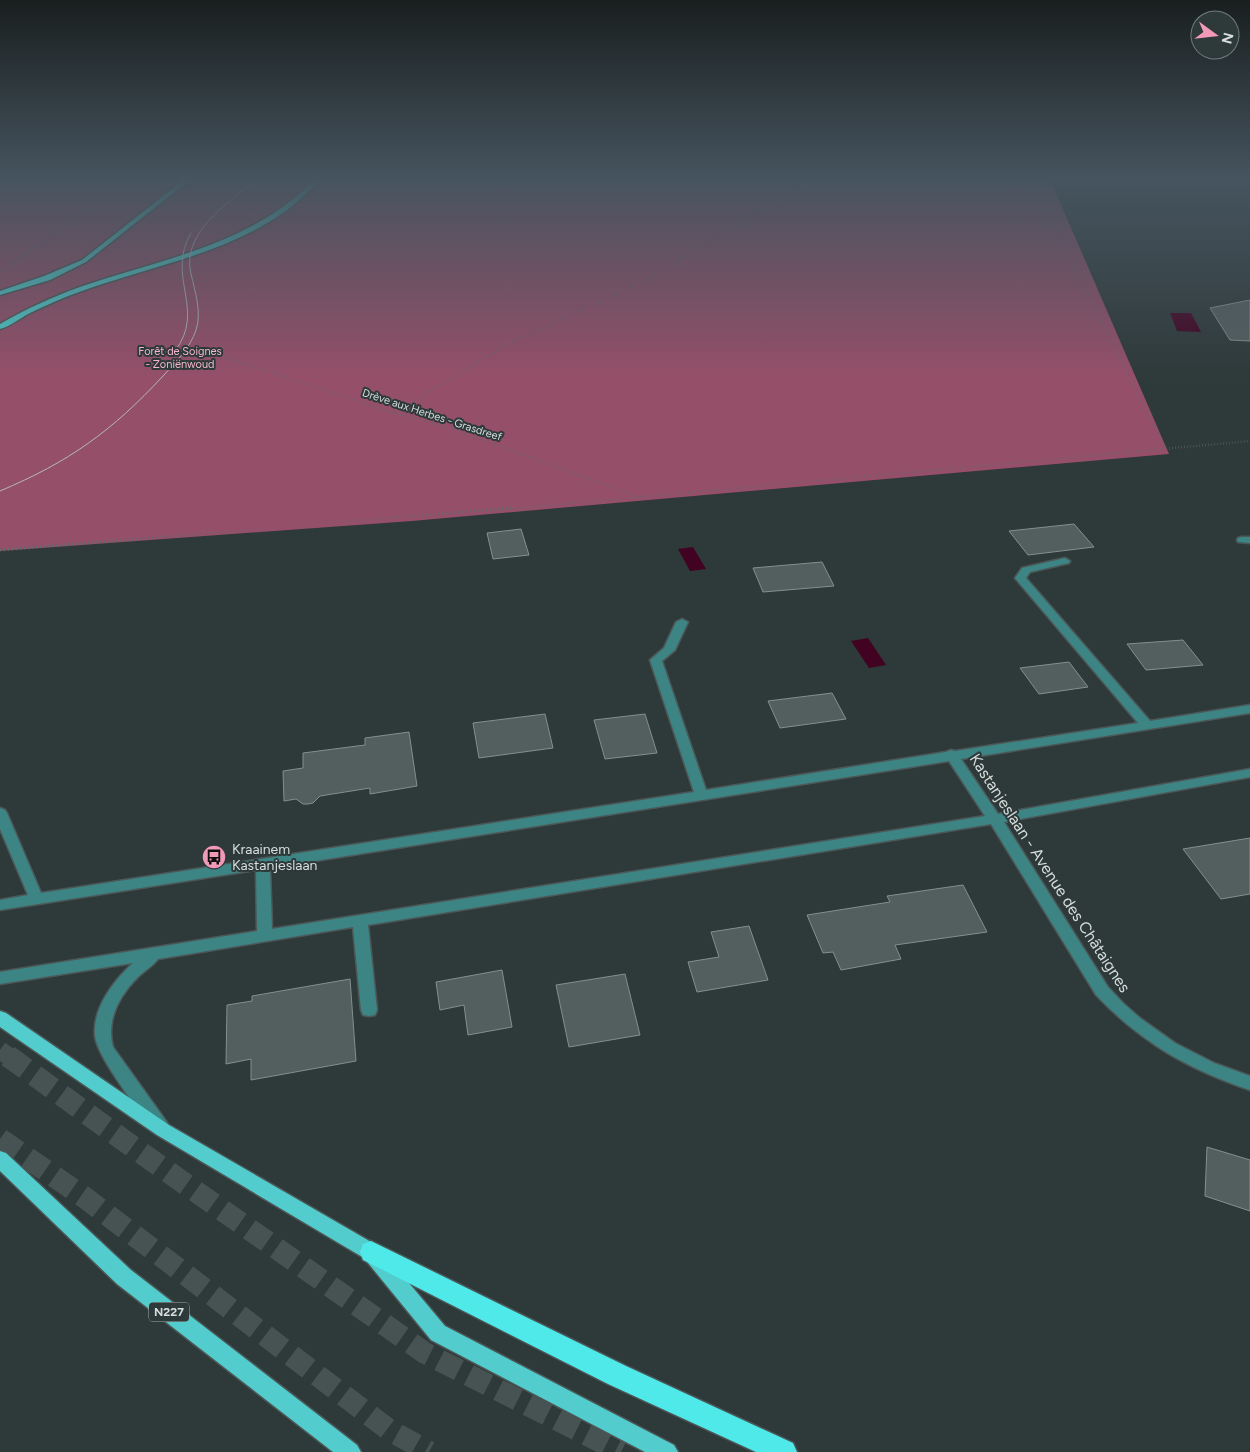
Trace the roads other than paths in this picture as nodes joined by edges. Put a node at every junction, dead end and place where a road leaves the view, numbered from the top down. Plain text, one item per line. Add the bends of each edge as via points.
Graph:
1 (106, 245) edge
2 (212, 245) edge
3 (0, 293) edge
4 (0, 327) edge
5 (1065, 561) dead end
6 (682, 622) dead end
7 (1250, 709) edge
8 (1146, 724) junction
9 (951, 754) junction
10 (1250, 774) edge
11 (702, 796) junction
12 (0, 813) edge
13 (994, 819) junction
14 (263, 864) junction
15 (37, 900) junction
16 (0, 905) edge
17 (360, 921) junction
18 (265, 936) junction
19 (155, 954) junction
20 (0, 978) edge
21 (369, 1010) dead end
22 (0, 1018) edge
23 (1250, 1082) edge
24 (163, 1130) junction
25 (0, 1159) edge
26 (371, 1252) junction
27 (350, 1452) edge
28 (666, 1452) edge
29 (784, 1452) edge

1 - 3 main road via 79,264
2 - 4 main road via 86,288 35,308
5 - 8 street via 1026,570 1020,578
6 - 11 street via 669,650 656,660
7 - 8 street
8 - 9 street
9 - 11 street
9 - 13 street, Kastanjeslaan - Avenue des Châtaignes
10 - 13 street
11 - 14 street
12 - 15 street
13 - 17 street
13 - 23 street, Kastanjeslaan - Avenue des Châtaignes via 1102,991 1121,1013 1149,1036 1183,1056
14 - 15 street
14 - 18 street
15 - 16 street
17 - 18 street
17 - 21 street
18 - 19 street
19 - 20 street
19 - 24 street via 122,983 102,1032 102,1042
22 - 24 main road
24 - 26 main road
25 - 27 main road, N227 via 124,1277
26 - 28 main road via 438,1333
26 - 29 highway via 617,1375

